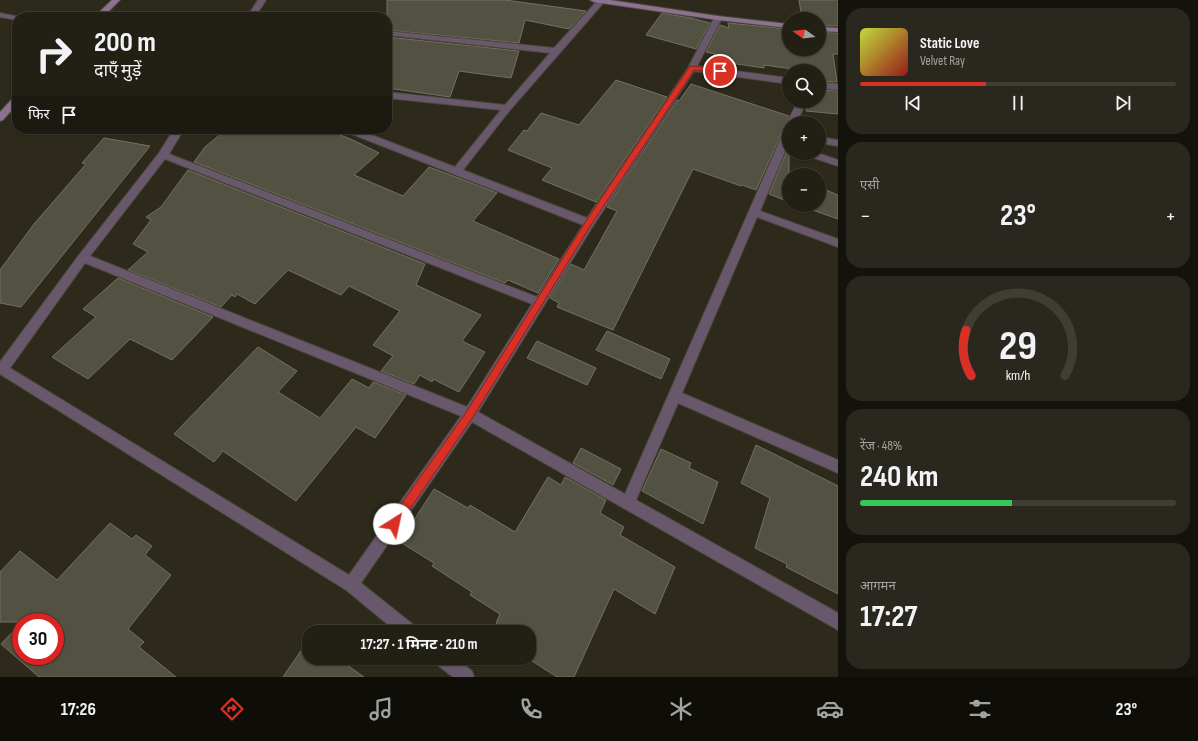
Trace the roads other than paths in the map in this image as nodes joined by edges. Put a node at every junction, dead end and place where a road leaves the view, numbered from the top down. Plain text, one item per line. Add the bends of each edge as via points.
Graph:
1 (116, 0) edge
2 (262, 0) edge
3 (598, 1) edge
4 (103, 12) edge
5 (254, 12) edge
6 (0, 15) edge
7 (12, 17) edge
8 (718, 18) junction
9 (782, 25) edge
10 (826, 29) edge
11 (838, 30) edge
12 (392, 35) edge
13 (556, 51) junction
14 (692, 68) junction
15 (782, 79) edge
16 (826, 85) edge
17 (838, 87) edge
18 (392, 96) edge
19 (12, 104) edge
20 (507, 108) junction
21 (0, 118) edge
22 (176, 134) edge
23 (360, 134) edge
24 (826, 141) edge
25 (838, 143) edge
26 (782, 150) edge
27 (163, 155) junction
28 (826, 159) edge
29 (838, 163) edge
30 (456, 172) junction
31 (753, 212) junction
32 (589, 223) junction
33 (838, 243) edge
34 (83, 258) junction
35 (539, 302) junction
36 (1, 369) edge
37 (674, 394) junction
38 (470, 414) junction
39 (838, 467) edge
40 (628, 503) junction
41 (351, 585) junction
42 (838, 622) edge
43 (401, 625) edge
44 (451, 665) edge
45 (466, 677) edge

1 - 4 street
2 - 5 street
3 - 8 street
3 - 13 street
6 - 7 street
8 - 9 street
8 - 14 street
10 - 11 street
12 - 13 street
13 - 20 street
14 - 15 street
14 - 32 street
16 - 17 street
18 - 20 street
19 - 21 street
20 - 30 street
22 - 27 street
23 - 30 street
24 - 25 street
26 - 31 street
27 - 34 street
27 - 35 street
28 - 29 street
30 - 32 street
31 - 33 street
31 - 37 street
32 - 35 street
34 - 36 street
34 - 38 street
35 - 38 street
36 - 41 street
37 - 39 street
37 - 40 street
38 - 40 street
38 - 41 street
40 - 42 street
41 - 43 street
44 - 45 street

